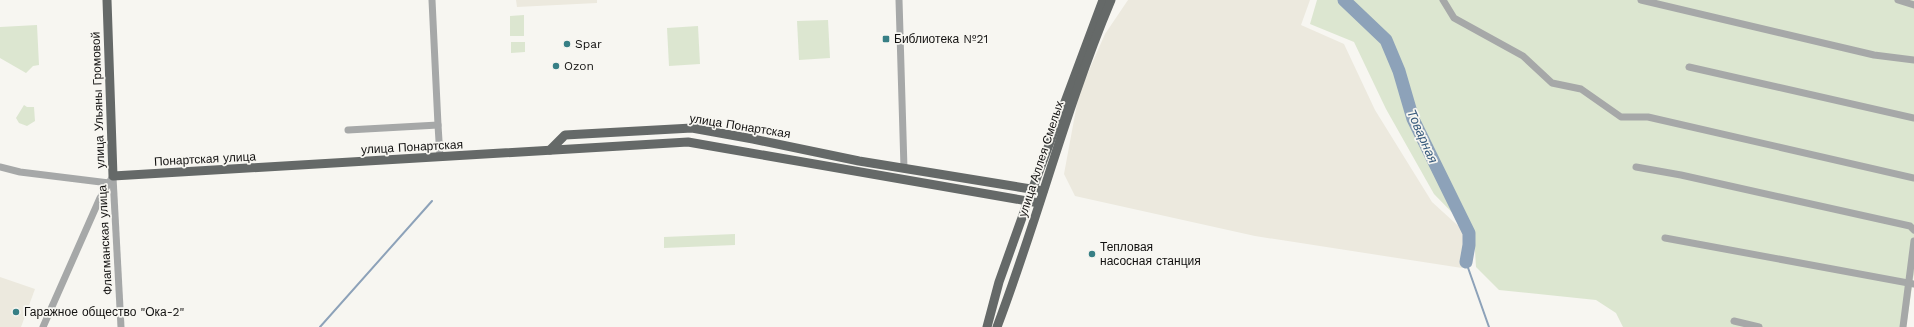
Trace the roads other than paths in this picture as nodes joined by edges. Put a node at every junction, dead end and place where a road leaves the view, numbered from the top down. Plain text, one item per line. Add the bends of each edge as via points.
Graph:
1 (107, 0) edge
2 (432, 0) edge
3 (899, 0) edge
4 (1103, 0) edge
5 (1111, 0) edge
6 (1443, 0) edge
7 (1641, 0) edge
8 (1898, 0) edge
9 (1914, 4) edge
10 (1914, 60) edge
11 (1689, 67) dead end
12 (1914, 118) edge
13 (438, 125) junction
14 (348, 130) dead end
15 (565, 135) junction
16 (566, 149) junction
17 (550, 150) junction
18 (440, 157) junction
19 (860, 161) junction
20 (300, 166) joint
21 (0, 167) edge
22 (1636, 167) dead end
23 (904, 168) junction
24 (858, 172) junction
25 (1914, 178) edge
26 (111, 180) junction
27 (1032, 190) junction
28 (1043, 191) junction
29 (1028, 201) junction
30 (1039, 203) junction
31 (1914, 230) edge
32 (1665, 238) dead end
33 (1914, 241) edge
34 (1912, 283) edge
35 (1734, 321) dead end
36 (44, 327) edge
37 (121, 327) edge
38 (987, 327) edge
39 (997, 327) edge
40 (1760, 327) edge
41 (1903, 327) edge

1 - 26 main road, улица Ульяны Громовой
2 - 13 street
3 - 23 street
4 - 27 main road
5 - 28 main road, улица Аллея Смелых via 1078,82
6 - 25 street via 1454,18 1523,56 1552,83 1581,89 1621,117 1648,117
7 - 10 street via 1874,55
8 - 9 street
11 - 12 street
13 - 14 street
13 - 18 street
15 - 16 main road
15 - 17 main road
15 - 19 main road, улица Понартская via 692,128
16 - 17 main road, улица Понартская
16 - 24 main road, улица Понартская via 688,142
17 - 18 main road, улица Понартская
18 - 20 main road, улица Понартская
19 - 23 main road, улица Понартская
19 - 24 main road
20 - 26 main road, Понартская улица
21 - 26 street, Понартская улица via 20,172
22 - 31 street via 1872,217 1910,226
23 - 27 main road, улица Понартская
24 - 29 main road, улица Понартская
26 - 36 street, улица Ульяны Громовой via 100,198
26 - 37 street, Флагманская улица
27 - 28 main road, улица Понартская
27 - 29 main road
28 - 30 main road, улица Аллея Смелых
29 - 30 main road, улица Понартская
29 - 38 main road via 999,282
30 - 39 main road, улица Аллея Смелых
32 - 34 street
33 - 34 street
34 - 41 street
35 - 40 street

